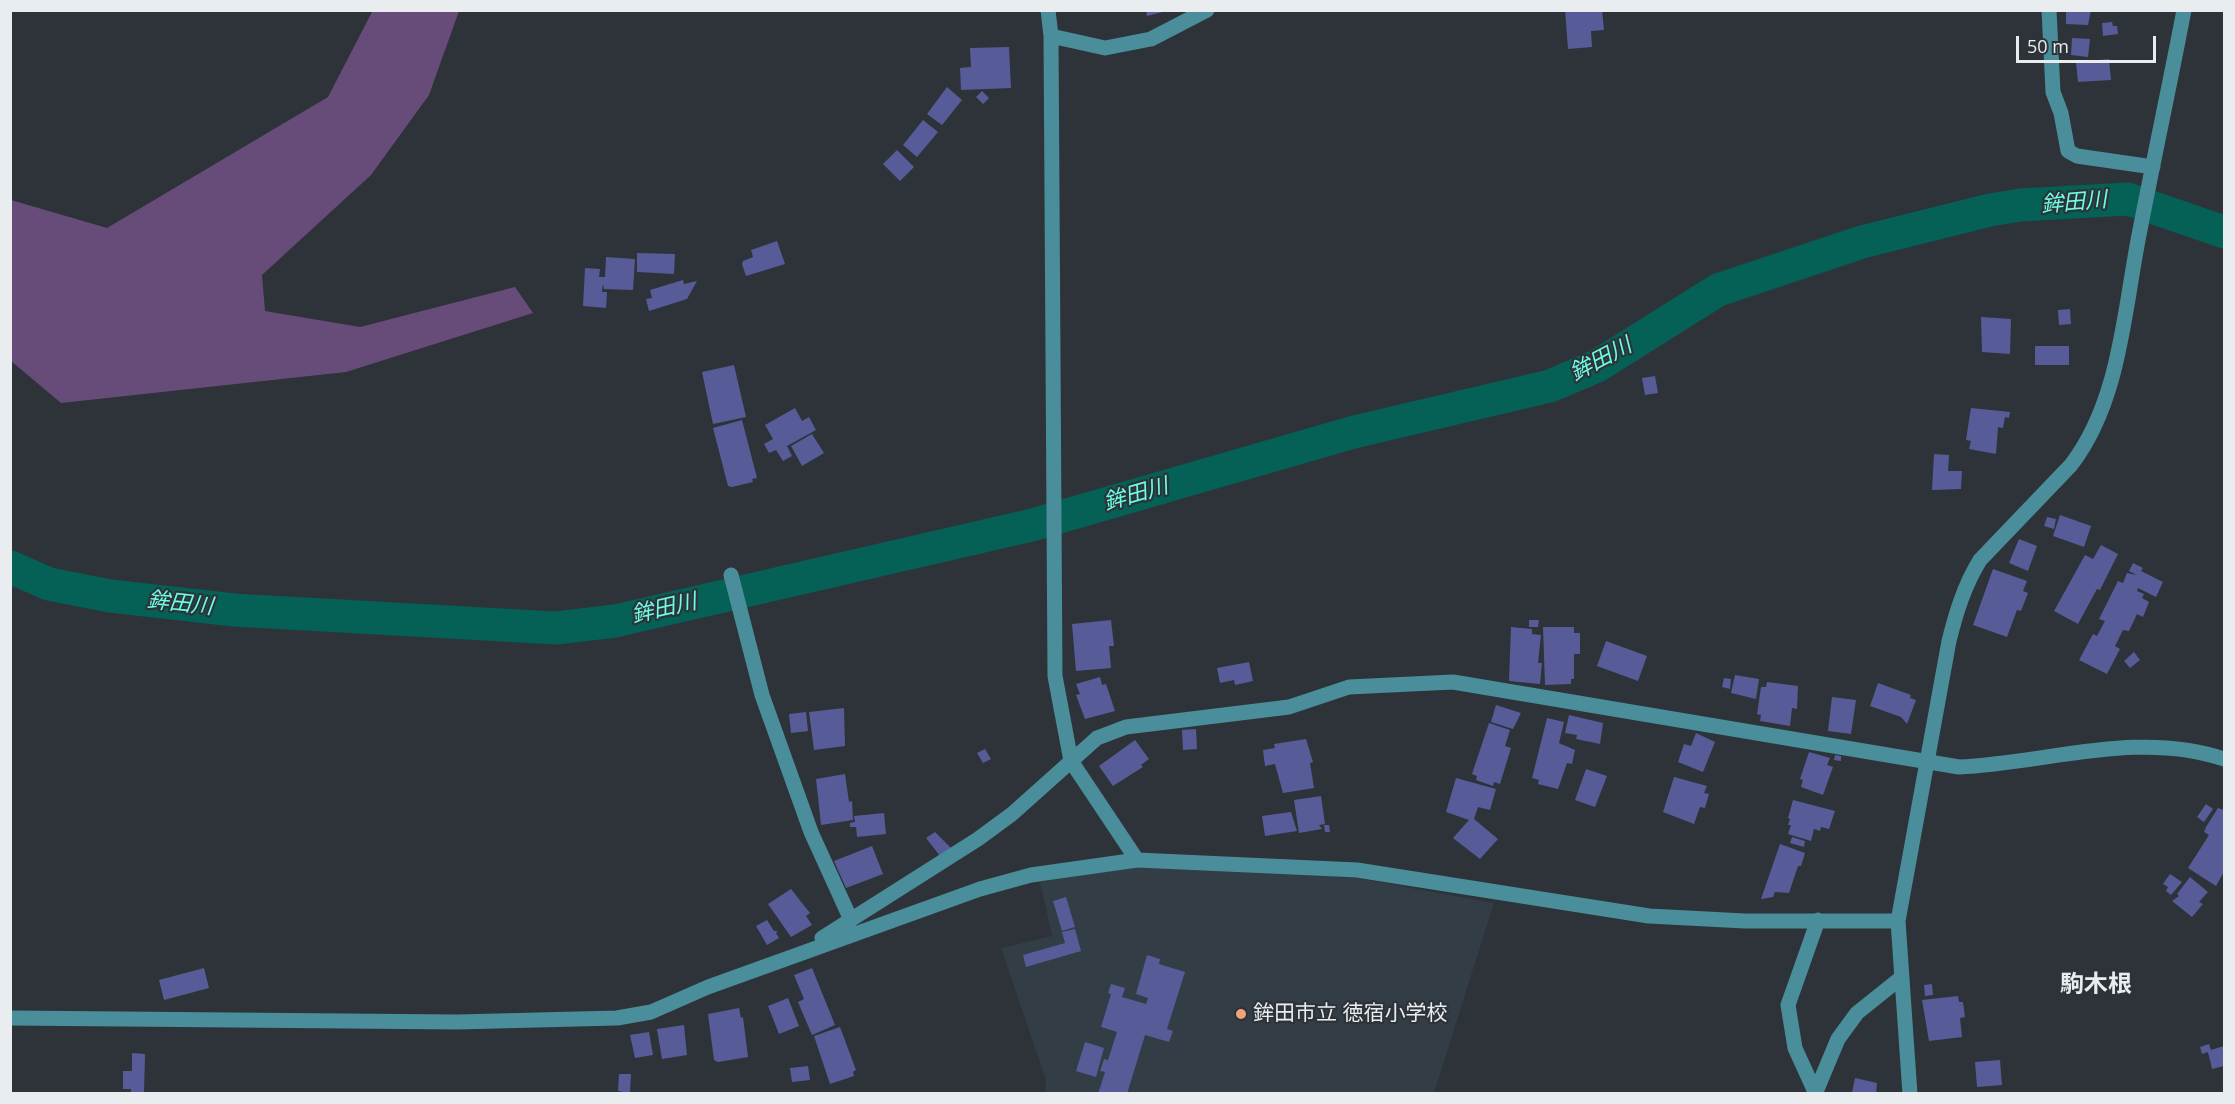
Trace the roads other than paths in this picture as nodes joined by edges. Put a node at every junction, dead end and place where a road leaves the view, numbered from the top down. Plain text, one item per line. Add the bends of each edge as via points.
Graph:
1 (1048, 10) edge
2 (1207, 10) edge
3 (2049, 10) edge
4 (2184, 10) edge
5 (1051, 36) junction
6 (2151, 174) junction
7 (731, 575) dead end
8 (2224, 759) edge
9 (1071, 761) junction
10 (1926, 761) junction
11 (1137, 860) junction
12 (851, 920) junction
13 (1818, 920) junction
14 (1898, 921) junction
15 (797, 954) junction
16 (1902, 977) junction
17 (10, 1018) edge
18 (1815, 1093) edge
19 (1910, 1094) edge

1 - 5 street
2 - 5 street via 1151,39 1105,48
3 - 6 street via 2053,92 2068,151
4 - 6 street
5 - 9 street via 1055,676
6 - 10 street via 2108,392 2095,427 2070,465 1994,544 1969,578 1949,641
7 - 12 street via 762,695 811,832
8 - 10 street via 2205,753 2110,748 1989,765 1959,767
9 - 10 street via 1097,738 1126,727 1289,707 1349,687 1453,682
9 - 11 street
9 - 12 street via 978,839
10 - 14 street
11 - 13 street via 1357,870 1649,916
11 - 15 street via 1031,875 887,920
12 - 15 street
13 - 14 street
13 - 18 street via 1788,1005 1795,1047
14 - 16 street
15 - 17 street via 651,1012 617,1018 457,1022
16 - 18 street via 1857,1012 1838,1039
16 - 19 street

